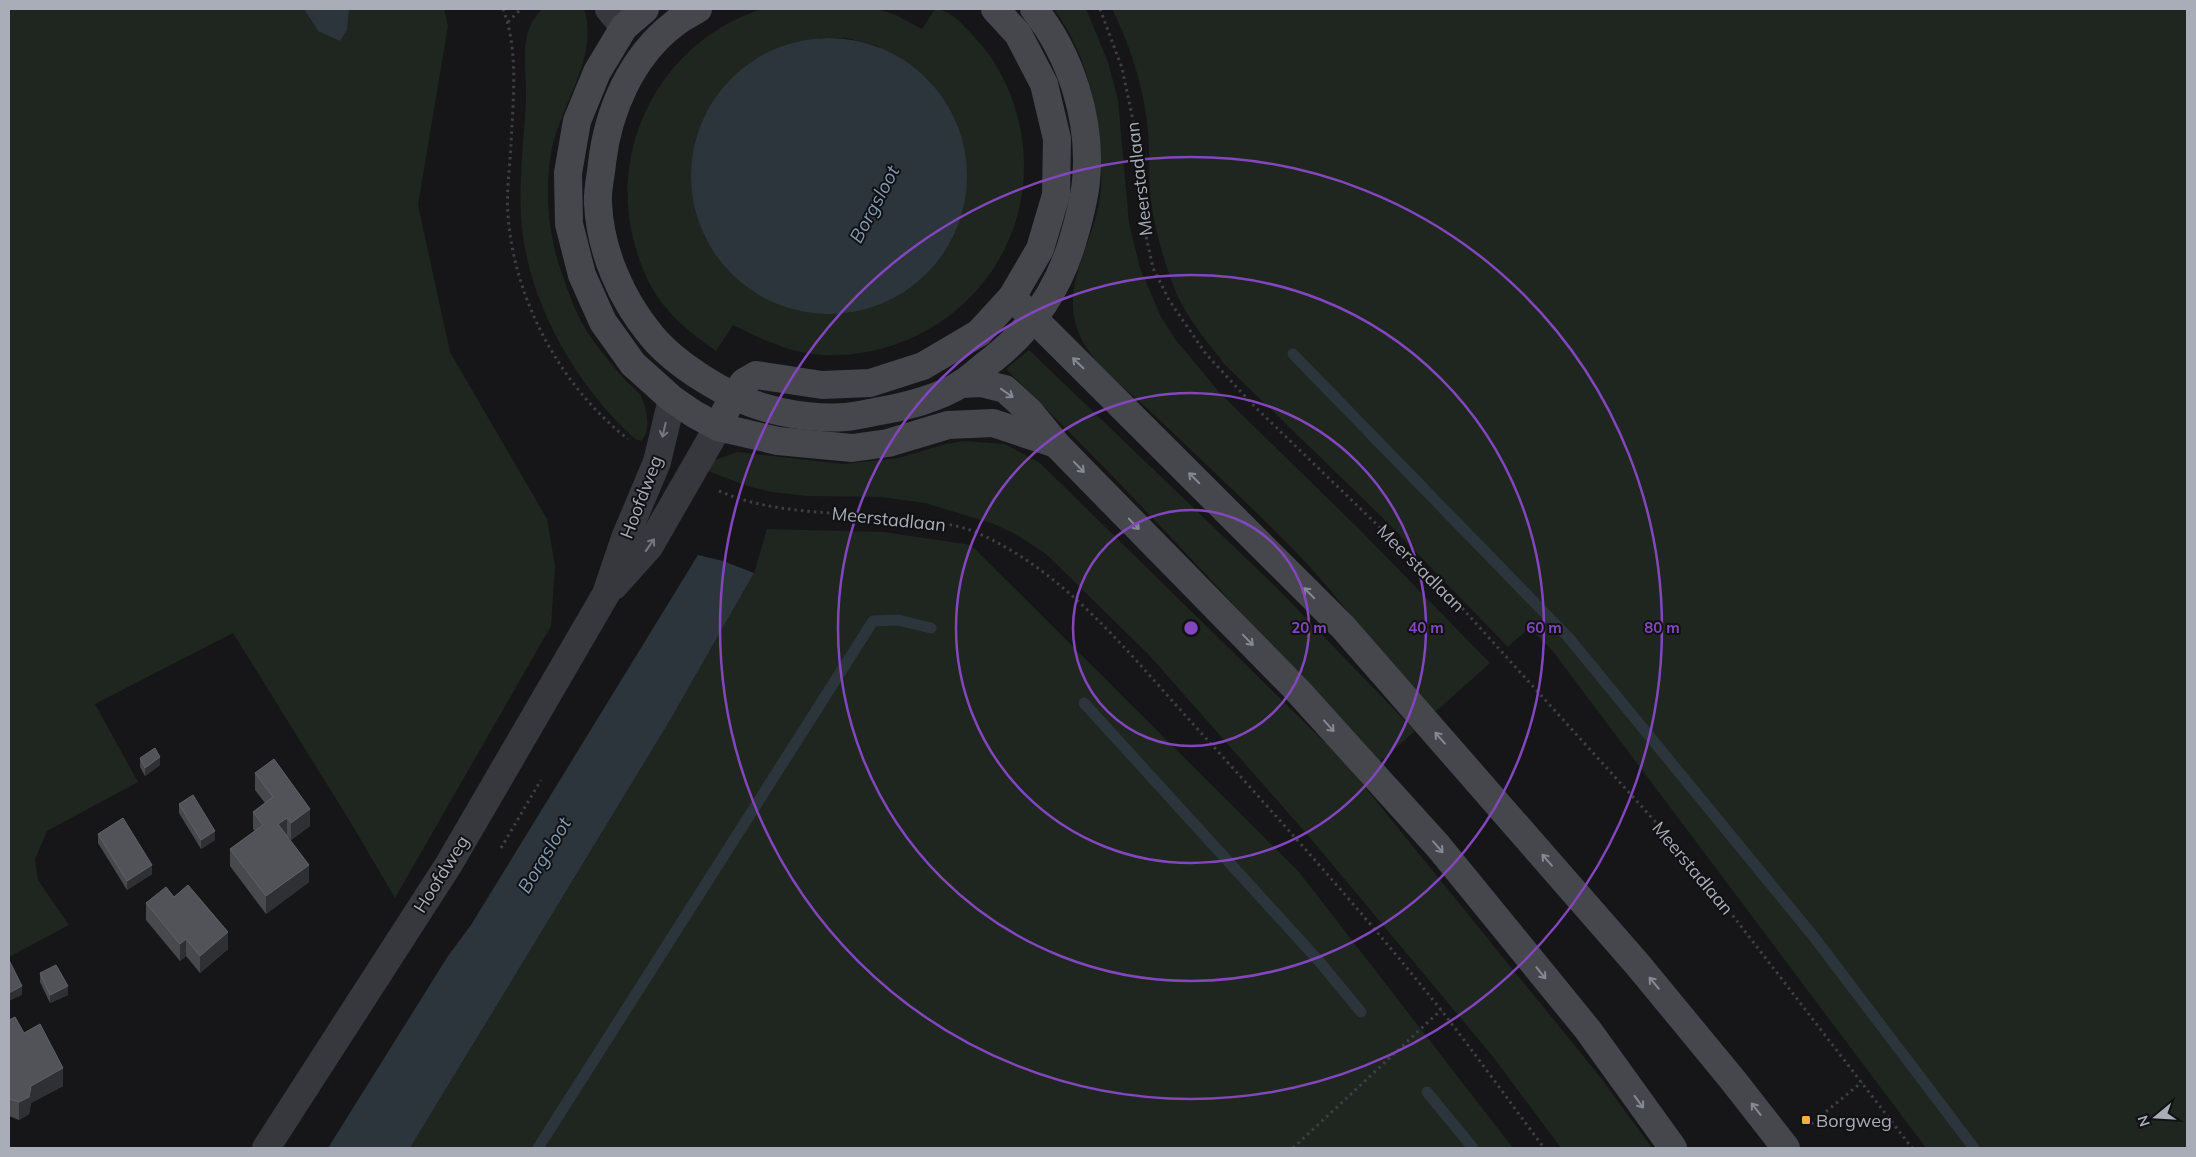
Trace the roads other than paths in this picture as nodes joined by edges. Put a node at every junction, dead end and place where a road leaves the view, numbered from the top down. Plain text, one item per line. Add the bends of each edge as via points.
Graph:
1 (645, 9) edge
2 (698, 9) edge
3 (995, 9) edge
4 (1034, 9) edge
5 (617, 18) edge
6 (642, 59) junction
7 (1012, 297) junction
8 (1034, 319) junction
9 (961, 384) junction
10 (733, 397) junction
11 (672, 399) junction
12 (718, 427) junction
13 (1057, 445) junction
14 (606, 594) junction
15 (266, 1148) edge
16 (1673, 1148) edge
17 (1786, 1148) edge

1 - 5 main road
2 - 6 main road via 673,24
3 - 7 main road via 1018,34 1044,84 1057,139 1056,195 1040,249
4 - 8 main road via 1058,45 1077,90 1085,135 1086,180 1078,225 1065,268
5 - 6 main road
5 - 11 main road via 577,121 568,172 570,224 582,275 603,322 634,364
6 - 10 main road via 614,106 604,149 598,203 607,254 624,296 651,336 672,355
7 - 8 main road
7 - 10 main road via 979,333 923,366 899,375 870,383 822,385 756,375 744,382
8 - 9 main road via 1005,349
17 -> 8 main road via 1645,972 1343,627
9 - 10 main road via 930,399 845,417 767,409
9 -> 13 main road via 981,383 1006,389
10 - 12 main road
11 - 12 main road
11 -> 14 street, Hoofdweg via 657,462
12 - 13 main road via 778,441 852,448 888,443 948,425 993,423
14 -> 12 street, Hoofdweg via 649,547
13 -> 16 main road via 1297,690 1438,846 1588,1030
14 - 15 street, Hoofdweg via 449,864

